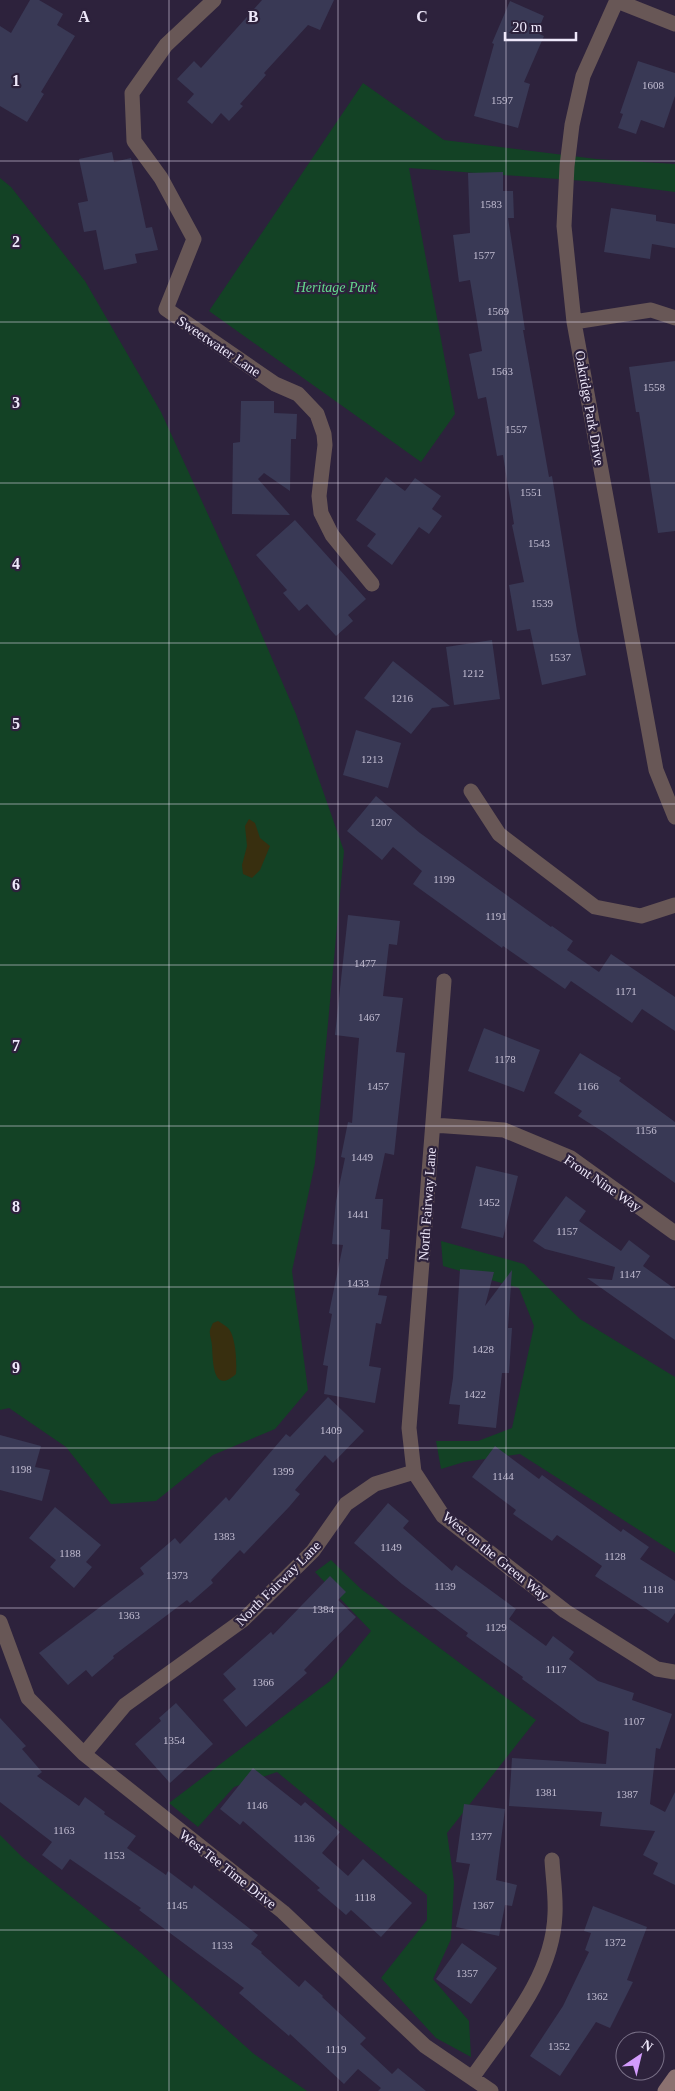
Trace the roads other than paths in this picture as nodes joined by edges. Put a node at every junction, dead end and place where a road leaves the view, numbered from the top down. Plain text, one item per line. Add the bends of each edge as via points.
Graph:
1 (214, 0) edge
2 (617, 0) edge
3 (675, 24) edge
4 (675, 318) edge
5 (574, 322) junction
6 (372, 584) dead end
7 (471, 790) dead end
8 (675, 818) edge
9 (675, 905) edge
10 (444, 981) dead end
11 (433, 1125) junction
12 (675, 1233) edge
13 (414, 1472) junction
14 (0, 1622) edge
15 (675, 1672) edge
16 (84, 1754) junction
17 (552, 1860) dead end
18 (675, 2077) edge
19 (472, 2078) junction
20 (491, 2091) edge
21 (665, 2091) edge

1 - 6 street, Sweetwater Lane via 166,45 132,93 134,141 161,178 194,239 166,309 275,384 298,394 317,414 325,445 319,496 322,513 332,535
2 - 3 street
2 - 5 street, Oakridge Park Drive via 583,76 571,133 564,226
4 - 5 street via 651,310
5 - 8 street, Oakridge Park Drive via 656,770
7 - 9 street via 499,834 595,907 641,916
10 - 11 street
11 - 12 street, Front Nine Way via 504,1130 571,1158
11 - 13 street, North Fairway Lane via 409,1428
13 - 15 street, West on the Green Way via 443,1516 565,1611 657,1668
13 - 16 street, North Fairway Lane via 375,1484 346,1504 313,1551 243,1620 126,1705
14 - 16 street, West Tee Time Drive via 28,1698
16 - 19 street, West Tee Time Drive via 283,1912 425,2046
17 - 19 street via 555,1915 548,1952 529,1997
18 - 21 street
19 - 20 street, West Tee Time Drive

